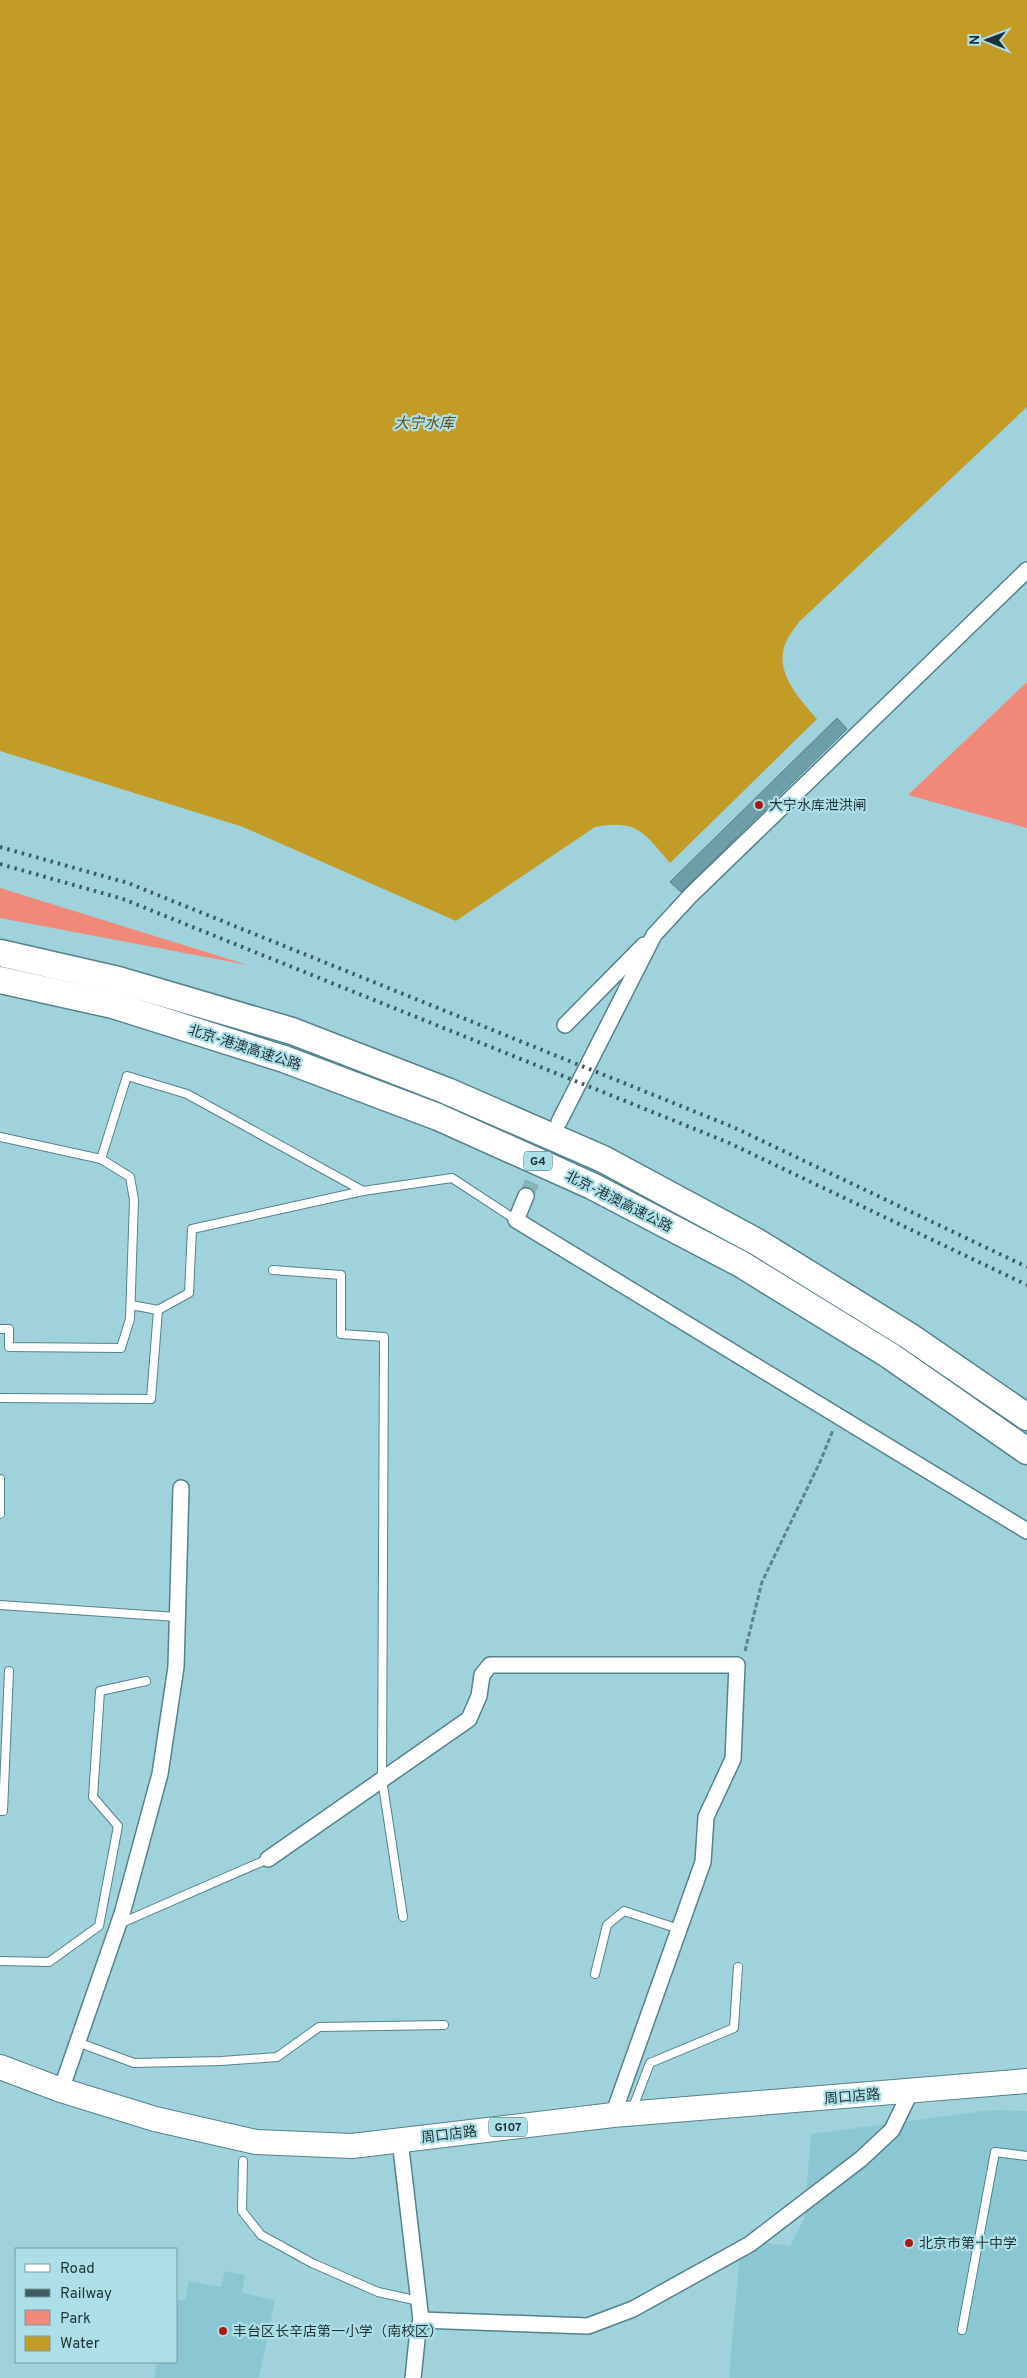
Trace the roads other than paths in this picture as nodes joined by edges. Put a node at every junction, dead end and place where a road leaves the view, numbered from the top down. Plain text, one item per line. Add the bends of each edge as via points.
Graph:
1 (1027, 570) edge
2 (654, 935) junction
3 (0, 953) edge
4 (0, 980) edge
5 (565, 1025) dead end
6 (560, 1122) tunnel mouth
7 (0, 1137) edge
8 (101, 1159) junction
9 (363, 1191) junction
10 (526, 1196) tunnel mouth
11 (516, 1220) junction
12 (273, 1270) dead end
13 (131, 1306) junction
14 (158, 1310) junction
15 (0, 1329) edge
16 (0, 1398) edge
17 (1027, 1417) edge
18 (1027, 1451) edge
19 (0, 1479) edge
20 (181, 1488) dead end
21 (0, 1514) edge
22 (1027, 1531) edge
23 (0, 1605) edge
24 (177, 1618) junction
25 (9, 1671) dead end
26 (146, 1681) dead end
27 (382, 1779) junction
28 (0, 1811) edge
29 (268, 1859) joint
30 (403, 1918) dead end
31 (119, 1924) junction
32 (680, 1929) junction
33 (0, 1961) edge
34 (738, 1967) dead end
35 (594, 1974) dead end
36 (444, 2025) dead end
37 (77, 2042) junction
38 (0, 2067) edge
39 (1027, 2081) edge
40 (61, 2090) junction
41 (911, 2091) junction
42 (622, 2115) junction
43 (400, 2140) junction
44 (1027, 2156) edge
45 (243, 2161) dead end
46 (419, 2301) junction
47 (421, 2320) junction
48 (962, 2330) dead end
49 (414, 2378) edge

1 - 2 street via 691,895
2 - 5 street
2 - 6 street
3 - 17 highway, 北京-港澳高速公路 / G4 via 118,980 292,1031 447,1090 603,1159 757,1242 909,1336
4 - 18 highway, 北京-港澳高速公路 / G4 via 113,1005 284,1059 438,1117 592,1186 750,1269 888,1355
7 - 8 lane
8 - 9 lane via 127,1076 188,1094
8 - 13 lane via 130,1177 134,1200
9 - 11 lane via 452,1178
9 - 14 lane via 192,1229 188,1293
10 - 11 street
11 - 22 street
12 - 27 lane via 341,1275 341,1334 384,1337
13 - 14 lane
13 - 15 lane via 121,1348 9,1347 9,1329
14 - 16 lane via 152,1399
19 - 21 lane
20 - 24 street
23 - 24 lane
24 - 31 street via 176,1667 160,1774
25 - 28 lane via 3,1812
26 - 33 lane via 100,1691 93,1798 118,1826 99,1926 49,1962
27 - 29 street
27 - 30 lane
27 - 32 street via 469,1718 479,1696 482,1675 490,1665 737,1666 733,1759 706,1818 703,1862
29 - 31 lane
31 - 37 street
32 - 35 lane via 624,1911 607,1925
32 - 42 street
34 - 42 lane via 734,2028 650,2063
36 - 37 lane via 319,2027 277,2057 221,2061 134,2063
37 - 40 street
38 - 40 highway, 周口店路 / G107
39 - 41 highway, 周口店路 / G107
40 - 43 highway, 周口店路 / G107 via 154,2120 256,2142 352,2146
41 - 42 highway, 周口店路 / G107
41 - 47 street via 892,2130 861,2159 750,2244 633,2309 588,2326
42 - 43 highway, 周口店路 / G107
43 - 46 street
44 - 48 lane via 995,2152
45 - 46 lane via 242,2211 261,2235 312,2263 378,2292
46 - 47 street
47 - 49 street

